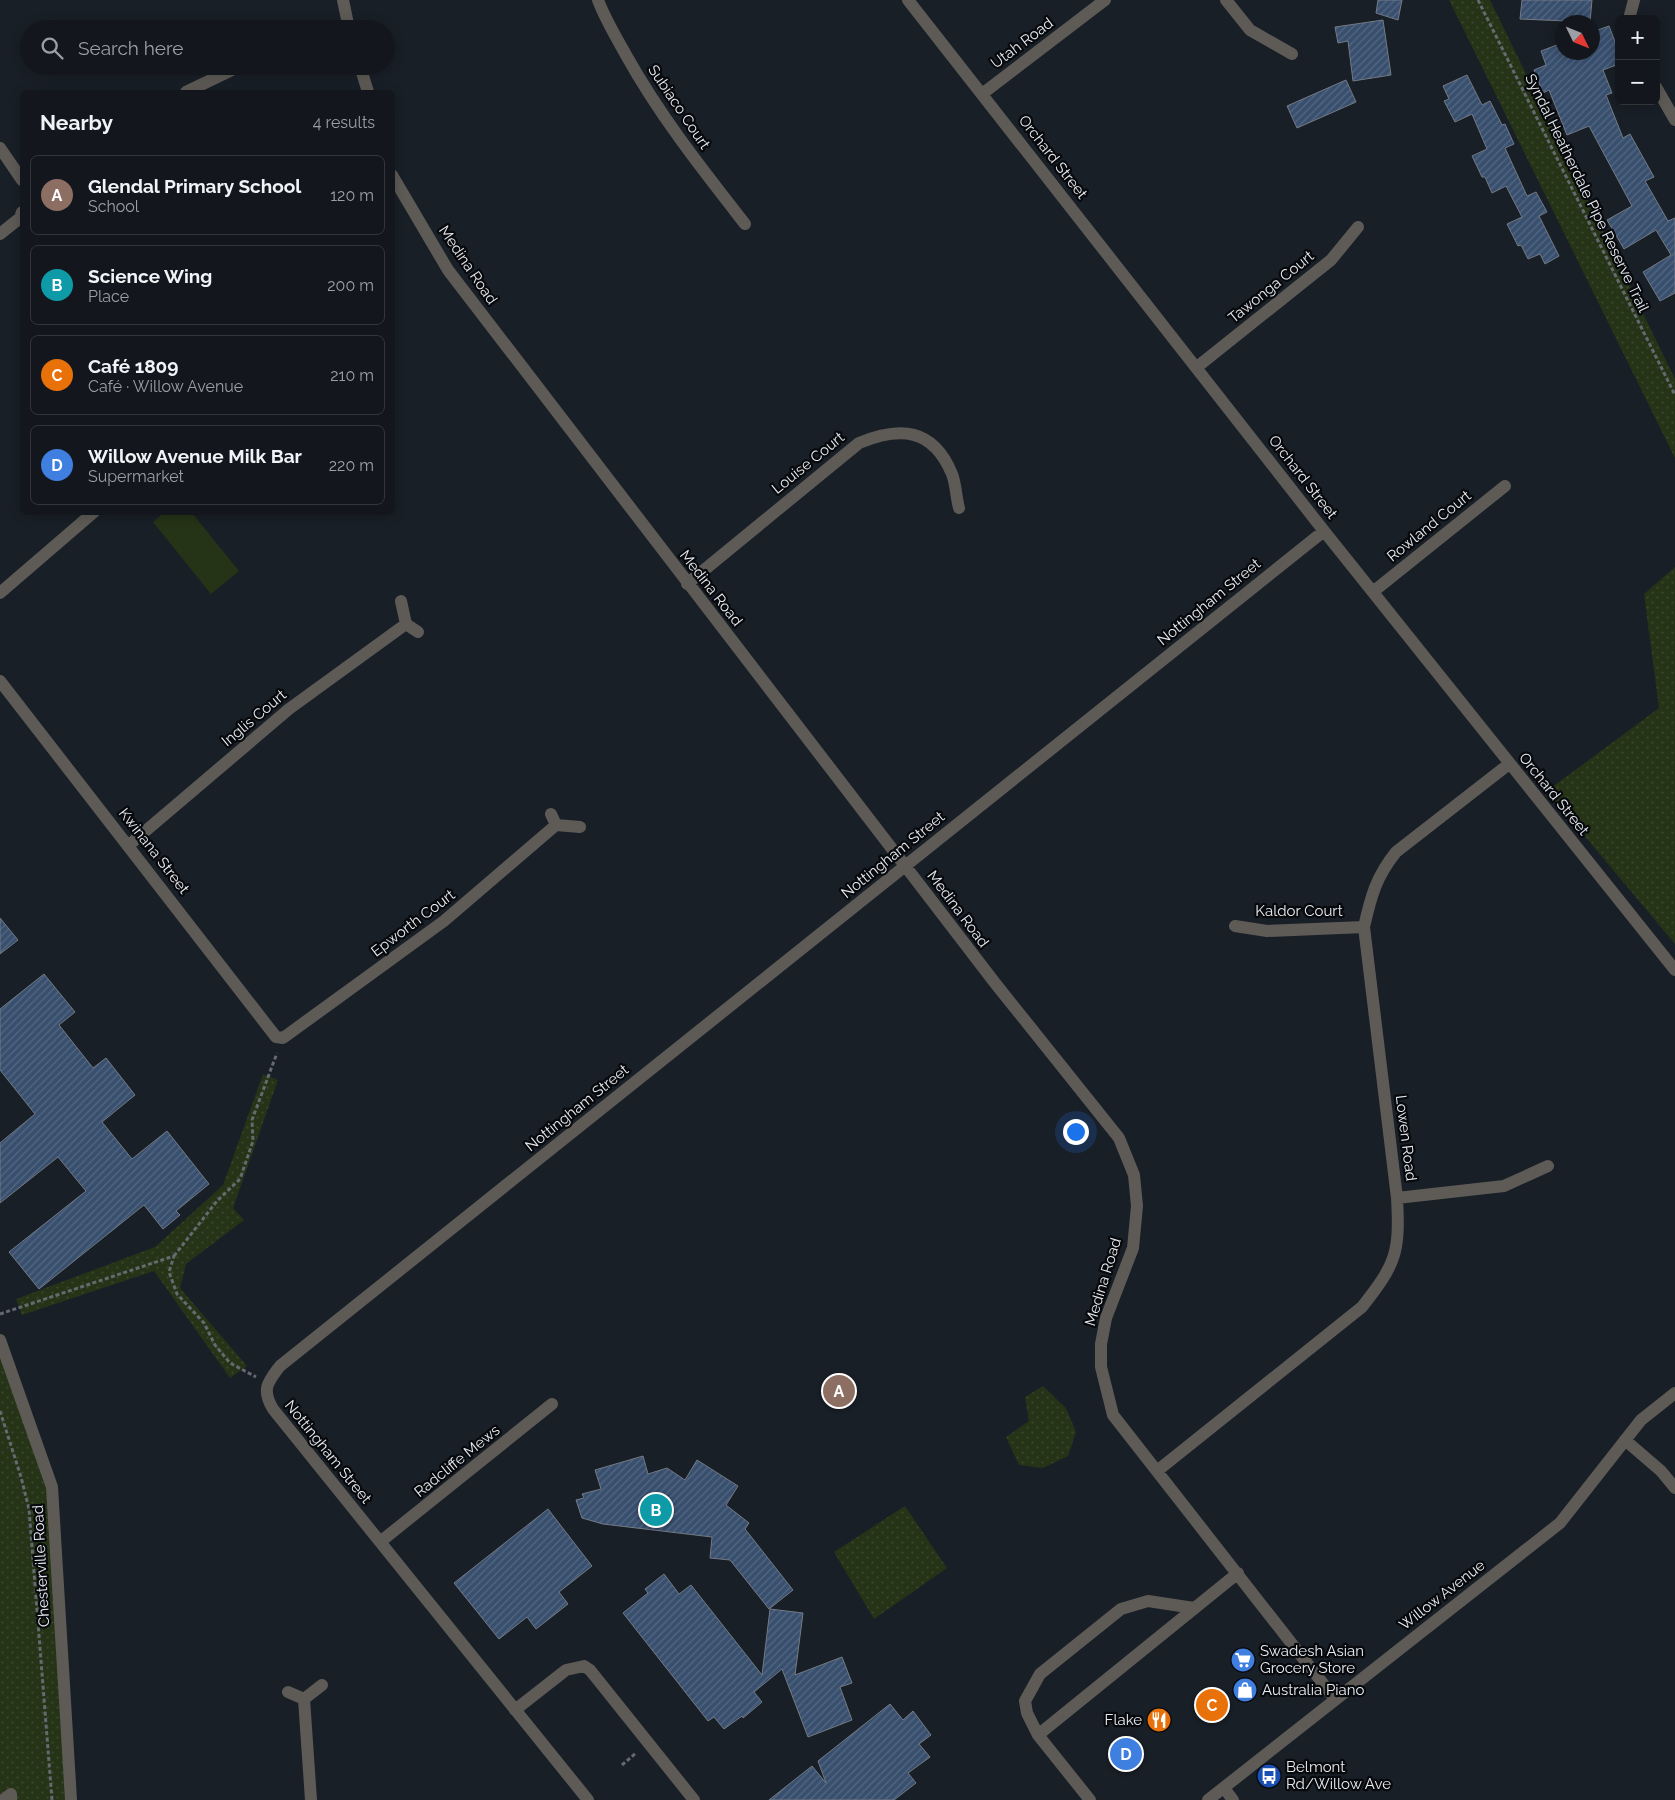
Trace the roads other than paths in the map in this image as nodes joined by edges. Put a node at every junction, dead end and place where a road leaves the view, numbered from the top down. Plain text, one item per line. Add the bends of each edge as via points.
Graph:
1 (343, 0) edge
2 (598, 0) edge
3 (908, 0) edge
4 (1105, 0) edge
5 (1226, 0) edge
6 (1634, 0) edge
7 (1630, 15) edge
8 (347, 20) edge
9 (1292, 54) dead end
10 (221, 75) edge
11 (363, 75) edge
12 (190, 90) edge
13 (367, 90) edge
14 (1660, 93) edge
15 (982, 94) junction
16 (1675, 120) edge
17 (0, 148) edge
18 (20, 177) edge
19 (395, 180) edge
20 (20, 218) edge
21 (745, 224) dead end
22 (1358, 227) dead end
23 (0, 234) edge
24 (1197, 367) junction
25 (1505, 486) dead end
26 (958, 508) dead end
27 (91, 515) edge
28 (1324, 531) junction
29 (687, 584) junction
30 (1374, 591) junction
31 (0, 593) edge
32 (401, 601) dead end
33 (406, 624) junction
34 (418, 632) dead end
35 (0, 681) edge
36 (1509, 764) junction
37 (580, 827) dead end
38 (129, 845) junction
39 (906, 866) junction
40 (1235, 926) dead end
41 (1364, 926) junction
42 (1675, 970) edge
43 (283, 1038) joint
44 (1548, 1166) dead end
45 (1397, 1198) junction
46 (0, 1340) edge
47 (1675, 1393) edge
48 (552, 1404) dead end
49 (1625, 1440) junction
50 (1157, 1471) junction
51 (1675, 1488) edge
52 (380, 1542) junction
53 (1238, 1573) junction
54 (1194, 1608) junction
55 (322, 1684) dead end
56 (288, 1692) dead end
57 (304, 1699) junction
58 (1335, 1699) junction
59 (515, 1710) junction
60 (1038, 1735) junction
61 (1224, 1788) junction
62 (3, 1800) edge
63 (11, 1800) edge
64 (71, 1800) edge
65 (311, 1800) edge
66 (588, 1800) edge
67 (694, 1800) edge
68 (1090, 1800) edge
69 (1208, 1800) edge
70 (1233, 1800) edge

1 - 8 street
2 - 21 street, Subiaco Court via 649,96 689,154
3 - 15 street, Orchard Street
4 - 15 street, Utah Road
5 - 9 street via 1250,30
6 - 7 street
10 - 12 street
11 - 13 street
14 - 16 street
15 - 24 street, Orchard Street
17 - 18 street
19 - 29 street, Medina Road via 448,270
20 - 23 street
22 - 24 street, Tawonga Court via 1331,260
24 - 28 street, Orchard Street
25 - 30 street, Rowland Court
26 - 29 street, Louise Court via 952,474 940,453 921,437 902,431 881,433 859,442
27 - 31 street
28 - 30 street, Orchard Street
28 - 39 street, Nottingham Street
29 - 39 street, Medina Road
30 - 36 street, Orchard Street
32 - 33 street
33 - 34 street
33 - 38 street, Inglis Court via 289,709
35 - 38 street, Kwinana Street
36 - 41 street, Lowen Road via 1396,852 1382,869 1374,886
36 - 42 street, Orchard Street
37 - 43 street, Epworth Court via 554,820 444,922
38 - 43 street, Kwinana Street via 276,1036
39 - 50 street, Medina Road via 1119,1138 1134,1175 1137,1206 1133,1248 1106,1318 1101,1367 1113,1414
39 - 52 street, Nottingham Street via 280,1366 268,1383 266,1398
40 - 41 street, Kaldor Court via 1267,931
41 - 45 street, Lowen Road
44 - 45 street via 1504,1186
45 - 50 street, Lowen Road via 1397,1253 1384,1279 1362,1307
46 - 64 street, Chesterville Road via 52,1487
47 - 49 street, Willow Avenue via 1642,1420
48 - 52 street, Radcliffe Mews
49 - 51 street via 1661,1471
49 - 58 street, Willow Avenue via 1560,1523
50 - 53 street, Medina Road
52 - 59 street, Nottingham Street
53 - 54 street
53 - 58 street, Medina Road
54 - 60 street
54 - 60 street via 1148,1601 1121,1609 1040,1674 1026,1701 1027,1713
55 - 57 street
56 - 57 street
57 - 65 street
58 - 61 street, Willow Avenue
59 - 66 street, Nottingham Street
59 - 67 street via 566,1670 584,1666
60 - 68 street
61 - 69 street, Willow Avenue
61 - 70 street
62 - 63 street via 11,1794

